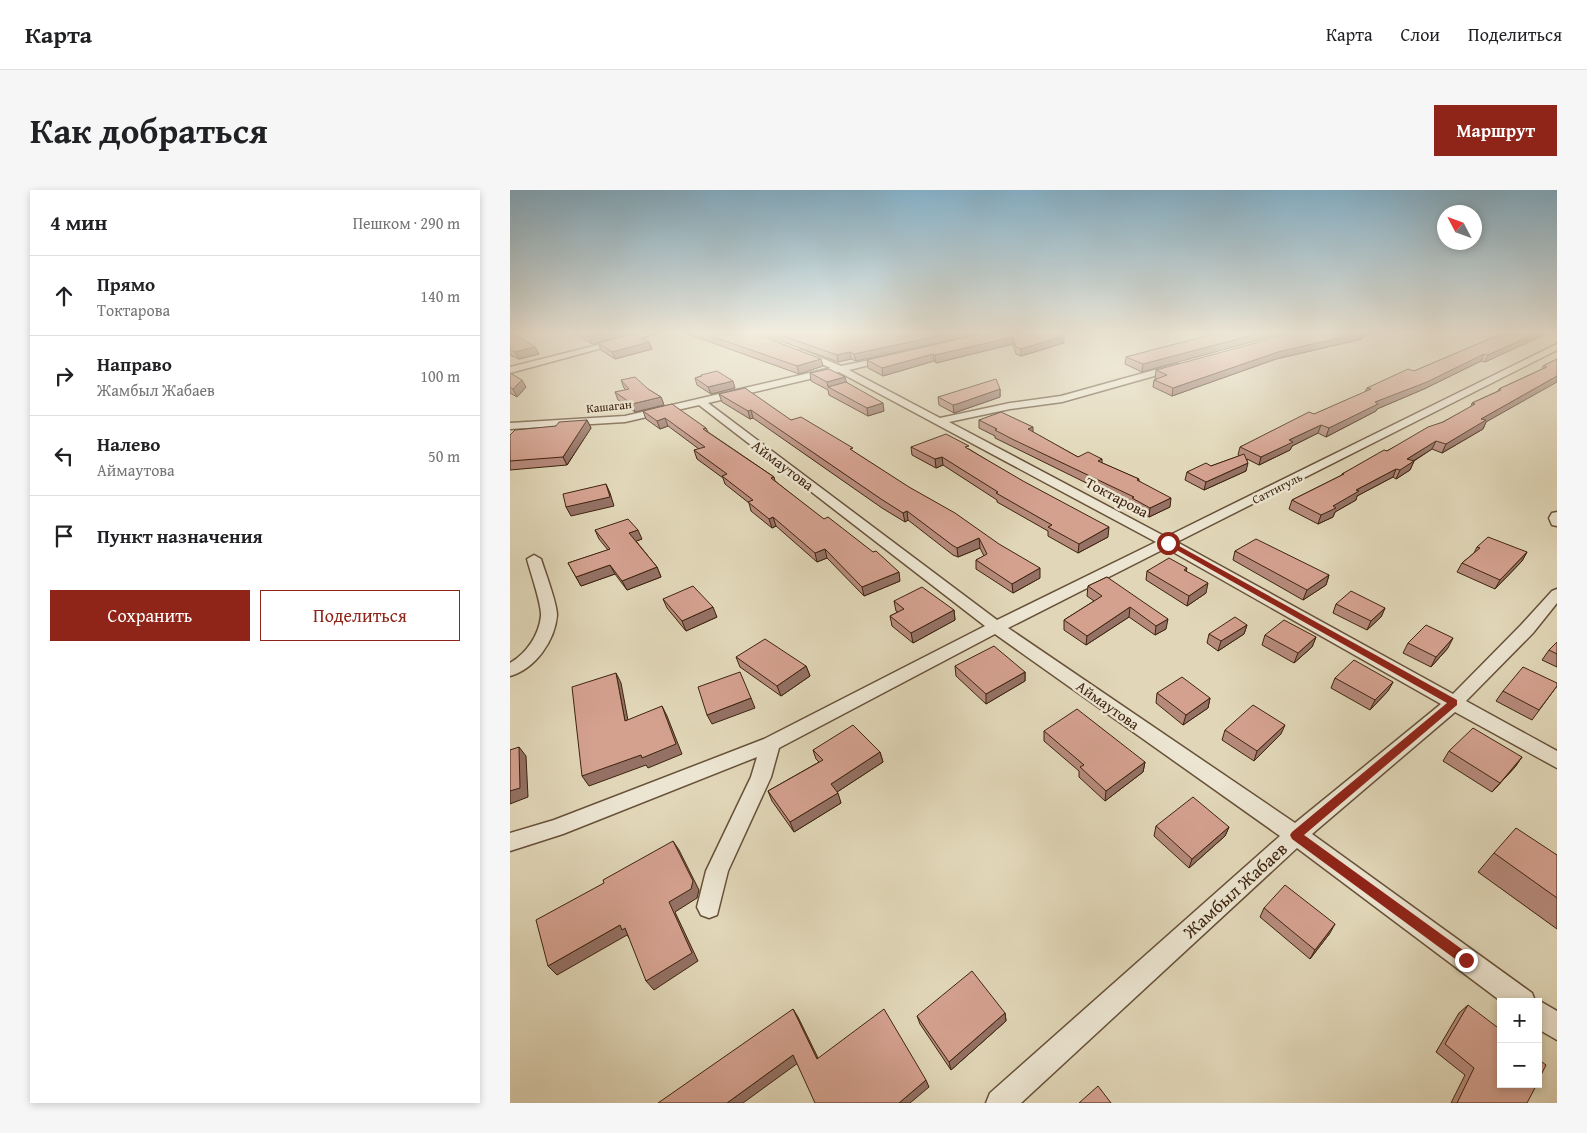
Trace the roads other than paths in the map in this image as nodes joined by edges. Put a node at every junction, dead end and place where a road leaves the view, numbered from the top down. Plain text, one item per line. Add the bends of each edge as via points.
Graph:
1 (817, 375) edge
2 (852, 375) edge
3 (1148, 375) edge
4 (1502, 375) edge
5 (700, 402) junction
6 (939, 421) junction
7 (510, 426) edge
8 (1557, 516) edge
9 (1557, 522) edge
10 (1168, 543) junction
11 (534, 559) dead end
12 (1557, 594) edge
13 (996, 627) junction
14 (510, 670) edge
15 (1454, 703) junction
16 (771, 744) junction
17 (1557, 760) edge
18 (1296, 835) junction
19 (510, 842) edge
20 (709, 907) dead end
21 (1518, 998) edge
22 (1542, 1016) edge
23 (1557, 1027) edge
24 (1000, 1103) edge

1 - 5 street, Кашаган
2 - 6 street, Токтарова
3 - 6 street via 1062,399
4 - 10 street, Саттигуль
5 - 7 street, Кашаган via 625,419
5 - 13 street, Аймаутова
6 - 10 street, Токтарова
8 - 9 street
10 - 13 street, Саттигуль
10 - 15 street, Токтарова
11 - 14 street via 549,614 534,652
12 - 15 street, Жамбыл Жабаев
13 - 16 street, Саттигуль
13 - 18 street, Аймаутова
15 - 17 street
15 - 18 street, Жамбыл Жабаев
16 - 19 street, Саттигуль via 556,828
16 - 20 street via 761,777 717,871
18 - 21 street, Аймаутова
18 - 24 street, Жамбыл Жабаев
22 - 23 street

